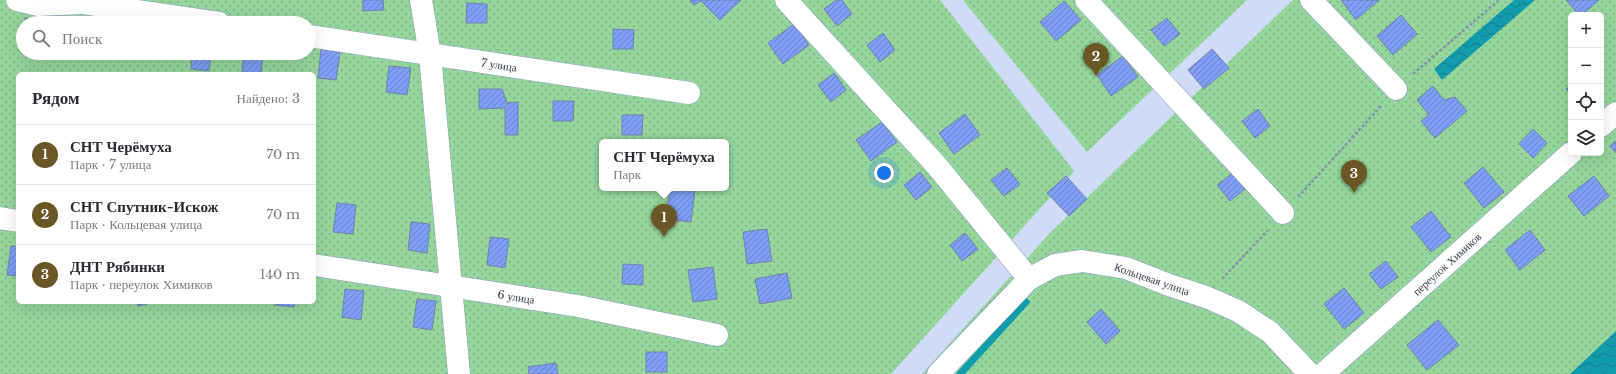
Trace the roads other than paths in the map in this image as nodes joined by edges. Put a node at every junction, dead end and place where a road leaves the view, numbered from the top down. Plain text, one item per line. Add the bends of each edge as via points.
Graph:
1 (16, 0) edge
2 (421, 0) edge
3 (786, 0) edge
4 (1086, 0) edge
5 (1311, 0) edge
6 (84, 1) edge
7 (176, 16) edge
8 (316, 37) edge
9 (430, 55) junction
10 (1396, 89) road end
11 (689, 93) dead end
12 (1616, 113) edge
13 (1604, 123) edge
14 (1568, 156) edge
15 (1283, 213) road end
16 (0, 218) edge
17 (16, 221) edge
18 (316, 265) edge
19 (1029, 279) junction
20 (452, 287) junction
21 (717, 335) dead end
22 (459, 374) edge
23 (938, 374) edge
24 (1310, 374) edge
25 (1323, 374) edge

1 - 6 street via 38,5
2 - 9 street
3 - 19 street via 936,166
4 - 15 street
5 - 10 street
6 - 7 street
8 - 9 street, 7 улица
9 - 11 street, 7 улица
9 - 20 street
12 - 13 street
14 - 25 street, переулок Химиков
16 - 17 street
18 - 20 street, 6 улица
19 - 23 street, Кольцевая улица
19 - 24 street, Кольцевая улица via 1055,265 1082,261 1126,268 1238,311 1270,332
20 - 21 street, 6 улица via 578,306
20 - 22 street

